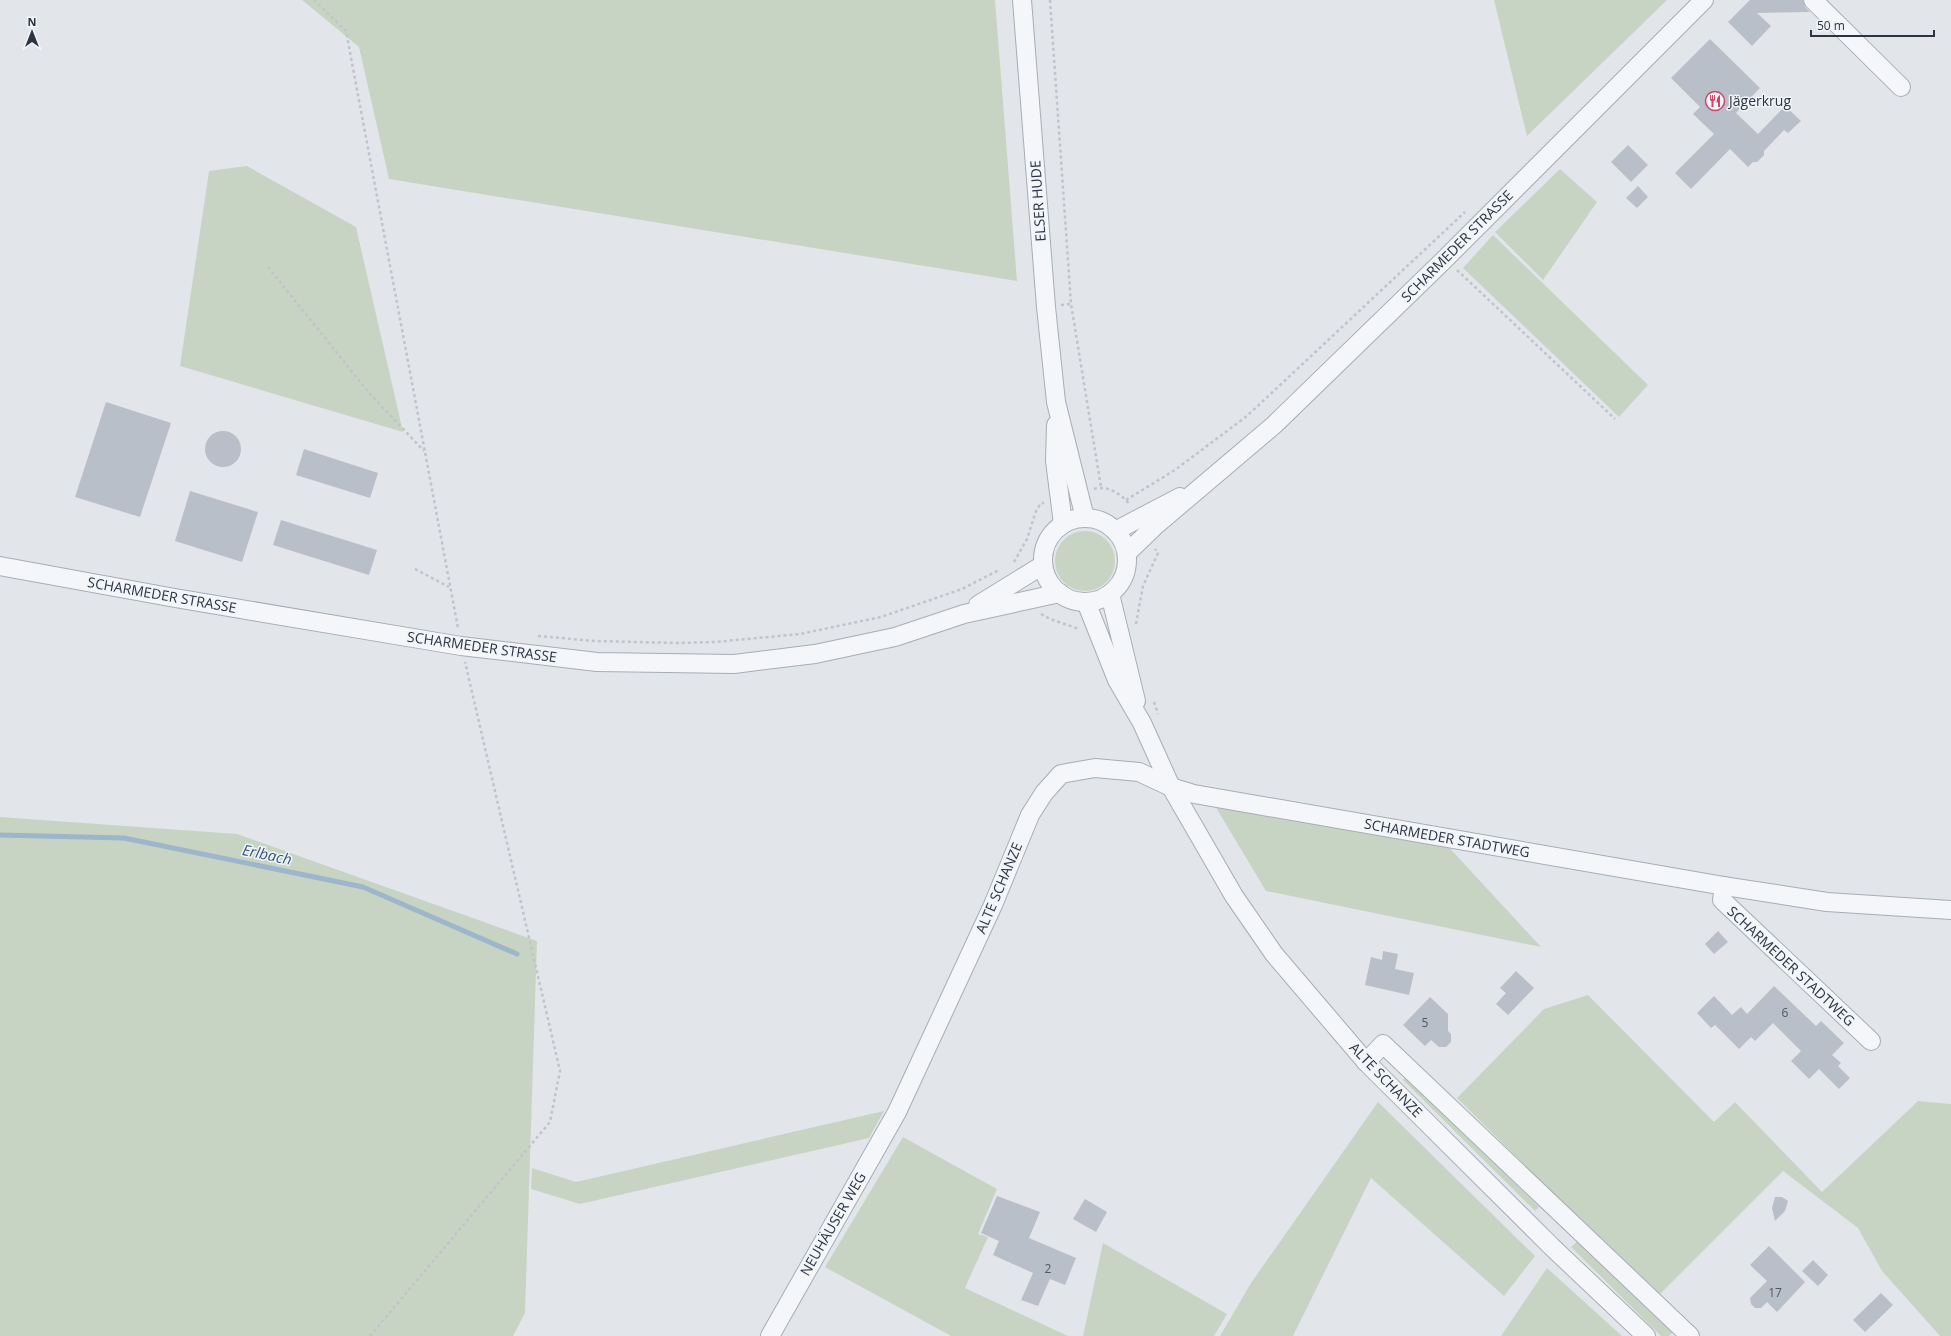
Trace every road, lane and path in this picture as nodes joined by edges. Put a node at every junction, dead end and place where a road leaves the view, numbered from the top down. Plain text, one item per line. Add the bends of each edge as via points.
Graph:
1 (314, 0) edge
2 (1022, 0) edge
3 (1050, 0) edge
4 (1704, 0) edge
5 (1813, 0) edge
6 (1901, 86) dead end
7 (1471, 207) dead end
8 (1445, 259) junction
9 (268, 267) dead end
10 (1056, 402) junction
11 (1615, 419) dead end
12 (424, 451) junction
13 (1204, 485) junction
14 (1041, 504) dead end
15 (1085, 518) junction
16 (1063, 524) junction
17 (1115, 531) junction
18 (1127, 553) junction
19 (1043, 565) junction
20 (0, 566) edge
21 (415, 569) dead end
22 (1001, 569) dead end
23 (1021, 580) junction
24 (450, 588) junction
25 (1060, 593) junction
26 (1110, 594) junction
27 (1030, 599) junction
28 (1086, 602) junction
29 (1138, 612) dead end
30 (964, 614) junction
31 (1115, 620) junction
32 (450, 628) dead end
33 (1098, 628) junction
34 (461, 635) junction
35 (533, 636) dead end
36 (1142, 723) junction
37 (1171, 788) junction
38 (1724, 886) junction
39 (1951, 910) edge
40 (1871, 1041) dead end
41 (1366, 1062) junction
42 (897, 1112) joint
43 (1686, 1335) edge
44 (370, 1336) edge
45 (770, 1336) edge
46 (1646, 1336) edge

1 - 12 path via 346,31
2 - 10 street, ELSER HUDE
3 - 7 path via 1071,304 1101,486 1126,500 1175,470 1247,416
4 - 8 street, SCHARMEDER STRASSE
5 - 6 street
8 - 11 path
8 - 13 street, SCHARMEDER STRASSE via 1274,425
9 - 12 path via 370,394
10 - 15 street, ELSER HUDE
10 - 16 street, ELSER HUDE via 1055,461
12 - 24 path
13 - 17 street, SCHARMEDER STRASSE
13 - 18 street, SCHARMEDER STRASSE
14 - 23 path via 1014,563
15 - 16 street
15 - 17 street via 1096,519
16 - 19 street via 1050,537 1043,555
17 - 18 street via 1123,541
18 - 26 street via 1127,567 1122,580
19 - 23 street, SCHARMEDER STRASSE
19 - 25 street via 1048,581
20 - 34 street, SCHARMEDER STRASSE via 175,598
21 - 24 path
22 - 35 path via 962,589 881,617 800,634 678,643 595,641
23 - 30 street, SCHARMEDER STRASSE
24 - 34 path
25 - 27 street, SCHARMEDER STRASSE
25 - 28 street
26 - 28 street
26 - 31 street, ALTE SCHANZE
27 - 30 street, SCHARMEDER STRASSE
27 - 33 path via 1042,615 1050,620 1084,631
28 - 33 street, ALTE SCHANZE
29 - 31 path
30 - 34 street, SCHARMEDER STRASSE via 895,637 854,647 734,664 597,662
31 - 36 street, ALTE SCHANZE
32 - 34 path
33 - 36 street, ALTE SCHANZE via 1117,680
34 - 44 path via 560,1072 550,1122
36 - 37 street, ALTE SCHANZE
37 - 38 street, SCHARMEDER STADTWEG
37 - 41 street, ALTE SCHANZE via 1234,896 1274,954
37 - 42 street, ALTE SCHANZE via 1139,772 1095,768 1061,774 1044,793 1030,815 993,905
38 - 39 street, SCHARMEDER STADTWEG via 1827,902
38 - 40 street, SCHARMEDER STADTWEG via 1722,900
41 - 43 street via 1384,1044
41 - 46 street, ALTE SCHANZE via 1552,1247
42 - 45 street, NEUHÄUSER WEG

